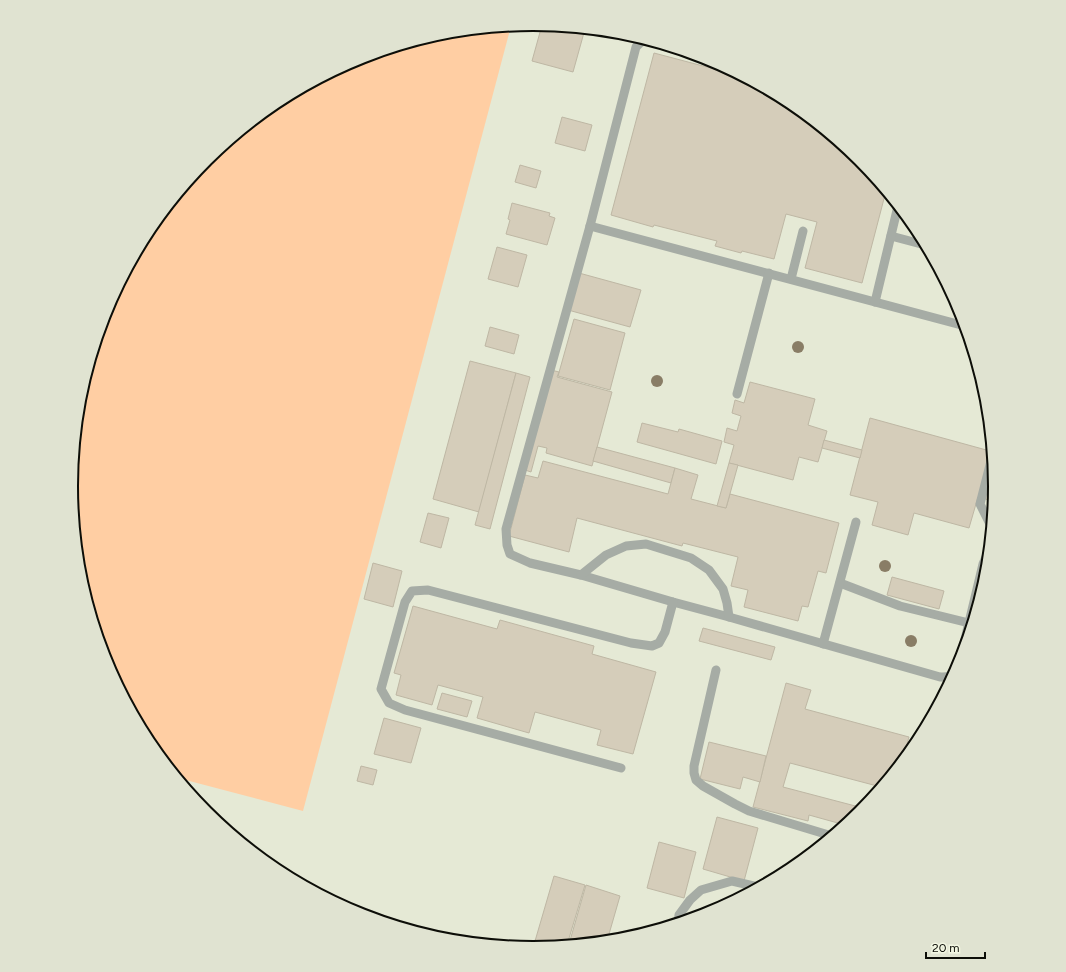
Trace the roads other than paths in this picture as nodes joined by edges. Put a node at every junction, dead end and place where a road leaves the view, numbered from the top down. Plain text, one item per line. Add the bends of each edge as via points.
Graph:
1 (639, 44) edge
2 (896, 213) edge
3 (590, 226) junction
4 (803, 231) dead end
5 (891, 236) junction
6 (917, 243) edge
7 (769, 273) junction
8 (791, 279) junction
9 (875, 302) junction
10 (958, 324) edge
11 (736, 394) dead end
12 (988, 474) edge
13 (987, 518) edge
14 (856, 522) dead end
15 (580, 575) junction
16 (840, 583) junction
17 (673, 602) junction
18 (729, 617) junction
19 (967, 622) edge
20 (824, 644) junction
21 (716, 670) dead end
22 (945, 677) edge
23 (621, 768) dead end
24 (826, 834) edge
25 (750, 885) edge
26 (679, 917) edge

1 - 3 lane via 636,47
2 - 5 lane
3 - 7 lane
3 - 15 lane via 506,529 510,554
4 - 8 lane
5 - 6 lane
5 - 9 lane
7 - 8 lane
7 - 11 lane
8 - 9 lane
9 - 10 lane
12 - 13 lane via 980,504
14 - 16 lane
15 - 17 lane
15 - 18 lane via 606,555 626,546 646,544 691,558 708,570 723,589
16 - 19 lane via 900,606
16 - 20 lane
17 - 18 lane
17 - 23 lane via 665,632 659,643 652,646 631,643 428,590 412,591 405,602 381,689 389,704
18 - 20 lane
20 - 22 lane
21 - 24 lane via 694,766 696,780 749,811
25 - 26 lane via 732,882 701,890 690,900

